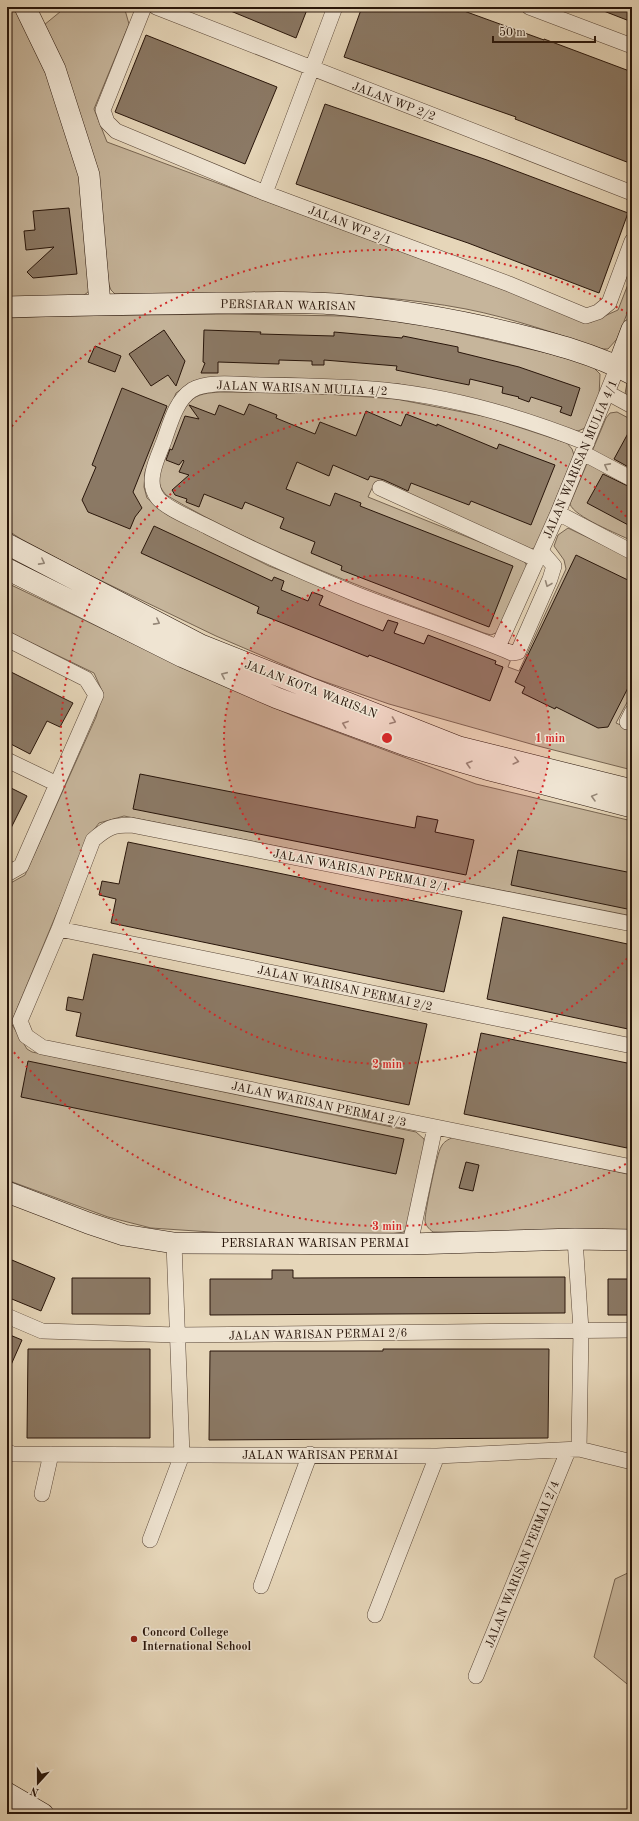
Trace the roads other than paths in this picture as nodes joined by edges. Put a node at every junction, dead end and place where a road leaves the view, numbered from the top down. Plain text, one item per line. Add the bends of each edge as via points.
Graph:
1 (144, 7) edge
2 (156, 7) edge
3 (335, 7) edge
4 (529, 7) edge
5 (29, 8) edge
6 (632, 46) edge
7 (312, 69) junction
8 (265, 193) junction
9 (632, 193) edge
10 (632, 241) edge
11 (100, 304) junction
12 (7, 307) edge
13 (632, 330) edge
14 (625, 370) edge
15 (608, 393) junction
16 (632, 406) edge
17 (585, 448) junction
18 (632, 479) edge
19 (380, 488) dead end
20 (558, 513) junction
21 (8, 545) edge
22 (632, 552) edge
23 (539, 555) junction
24 (7, 569) edge
25 (7, 639) edge
26 (498, 647) junction
27 (7, 760) edge
28 (57, 784) junction
29 (632, 790) edge
30 (632, 807) edge
31 (7, 874) edge
32 (632, 924) edge
33 (59, 929) junction
34 (632, 1046) edge
35 (435, 1127) junction
36 (632, 1167) edge
37 (7, 1192) edge
38 (575, 1239) junction
39 (632, 1240) edge
40 (174, 1243) junction
41 (410, 1244) junction
42 (7, 1316) edge
43 (581, 1330) junction
44 (632, 1330) edge
45 (178, 1335) junction
46 (573, 1450) junction
47 (7, 1451) edge
48 (51, 1454) junction
49 (310, 1454) junction
50 (182, 1455) junction
51 (437, 1456) junction
52 (632, 1462) edge
53 (42, 1494) dead end
54 (150, 1540) dead end
55 (261, 1586) dead end
56 (375, 1615) dead end
57 (476, 1676) dead end
58 (7, 1793) edge
59 (43, 1814) edge

1 - 8 street, JALAN WP 2/1 via 103,110 107,122 116,131
2 - 7 street, JALAN WP 2/2
3 - 7 street
4 - 6 street
5 - 11 street via 55,69 89,175
7 - 8 street
7 - 9 street, JALAN WP 2/2
8 - 10 street, JALAN WP 2/1 via 509,284 586,316 598,312 609,303
11 - 12 street, PERSIARAN WARISAN
11 - 14 street, PERSIARAN WARISAN via 272,302 334,304 414,312 522,336 579,352
13 - 14 street
14 - 15 street, JALAN WARISAN MULIA 4/1
15 - 16 street
15 - 17 street, JALAN WARISAN MULIA 4/1
18 -> 17 street, JALAN WARISAN MULIA 4/2
17 - 20 street, JALAN WARISAN MULIA 4/1
17 - 26 street, JALAN WARISAN MULIA 4/2 via 557,431 492,410 383,390 207,384 192,390 181,400 171,419 152,476 157,498 173,509 268,557 359,595
19 - 23 street
20 - 22 street
20 - 23 street, JALAN WARISAN MULIA 4/1
21 -> 29 street, JALAN KOTA WARISAN via 201,645 459,747
23 - 26 street, JALAN WARISAN MULIA 4/1
23 -> 26 street, JALAN WARISAN MULIA 4/1 via 554,566 533,620 518,652 512,653
30 -> 24 street, JALAN KOTA WARISAN via 408,746 277,698 182,657
25 - 28 street via 86,679 96,695
27 - 28 street
28 - 31 street via 22,866
32 - 33 street, JALAN WARISAN PERMAI 2/1 via 131,825 115,825 104,830 93,840
33 - 34 street, JALAN WARISAN PERMAI 2/2
33 - 35 street, JALAN WARISAN PERMAI 2/3 via 20,1021 26,1036 42,1047
35 - 36 street, JALAN WARISAN PERMAI 2/3
35 - 41 street
37 - 40 street, PERSIARAN WARISAN PERMAI via 124,1235
38 - 39 street, PERSIARAN WARISAN PERMAI
38 - 41 street, PERSIARAN WARISAN PERMAI
38 - 43 street
40 - 41 street, PERSIARAN WARISAN PERMAI
40 - 45 street
42 - 45 street, JALAN WARISAN PERMAI 2/6 via 42,1331
43 - 44 street, JALAN WARISAN PERMAI 2/6
43 - 45 street, JALAN WARISAN PERMAI 2/6
43 - 46 street
45 - 50 street
46 - 51 street, JALAN WARISAN PERMAI
46 - 52 street, JALAN WARISAN PERMAI
46 - 57 street, JALAN WARISAN PERMAI 2/4
47 - 48 street, JALAN WARISAN PERMAI via 12,1454
48 - 50 street, JALAN WARISAN PERMAI
48 - 53 street
49 - 50 street, JALAN WARISAN PERMAI
49 - 51 street, JALAN WARISAN PERMAI
49 - 55 street
50 - 54 street
51 - 56 street
58 - 59 street

